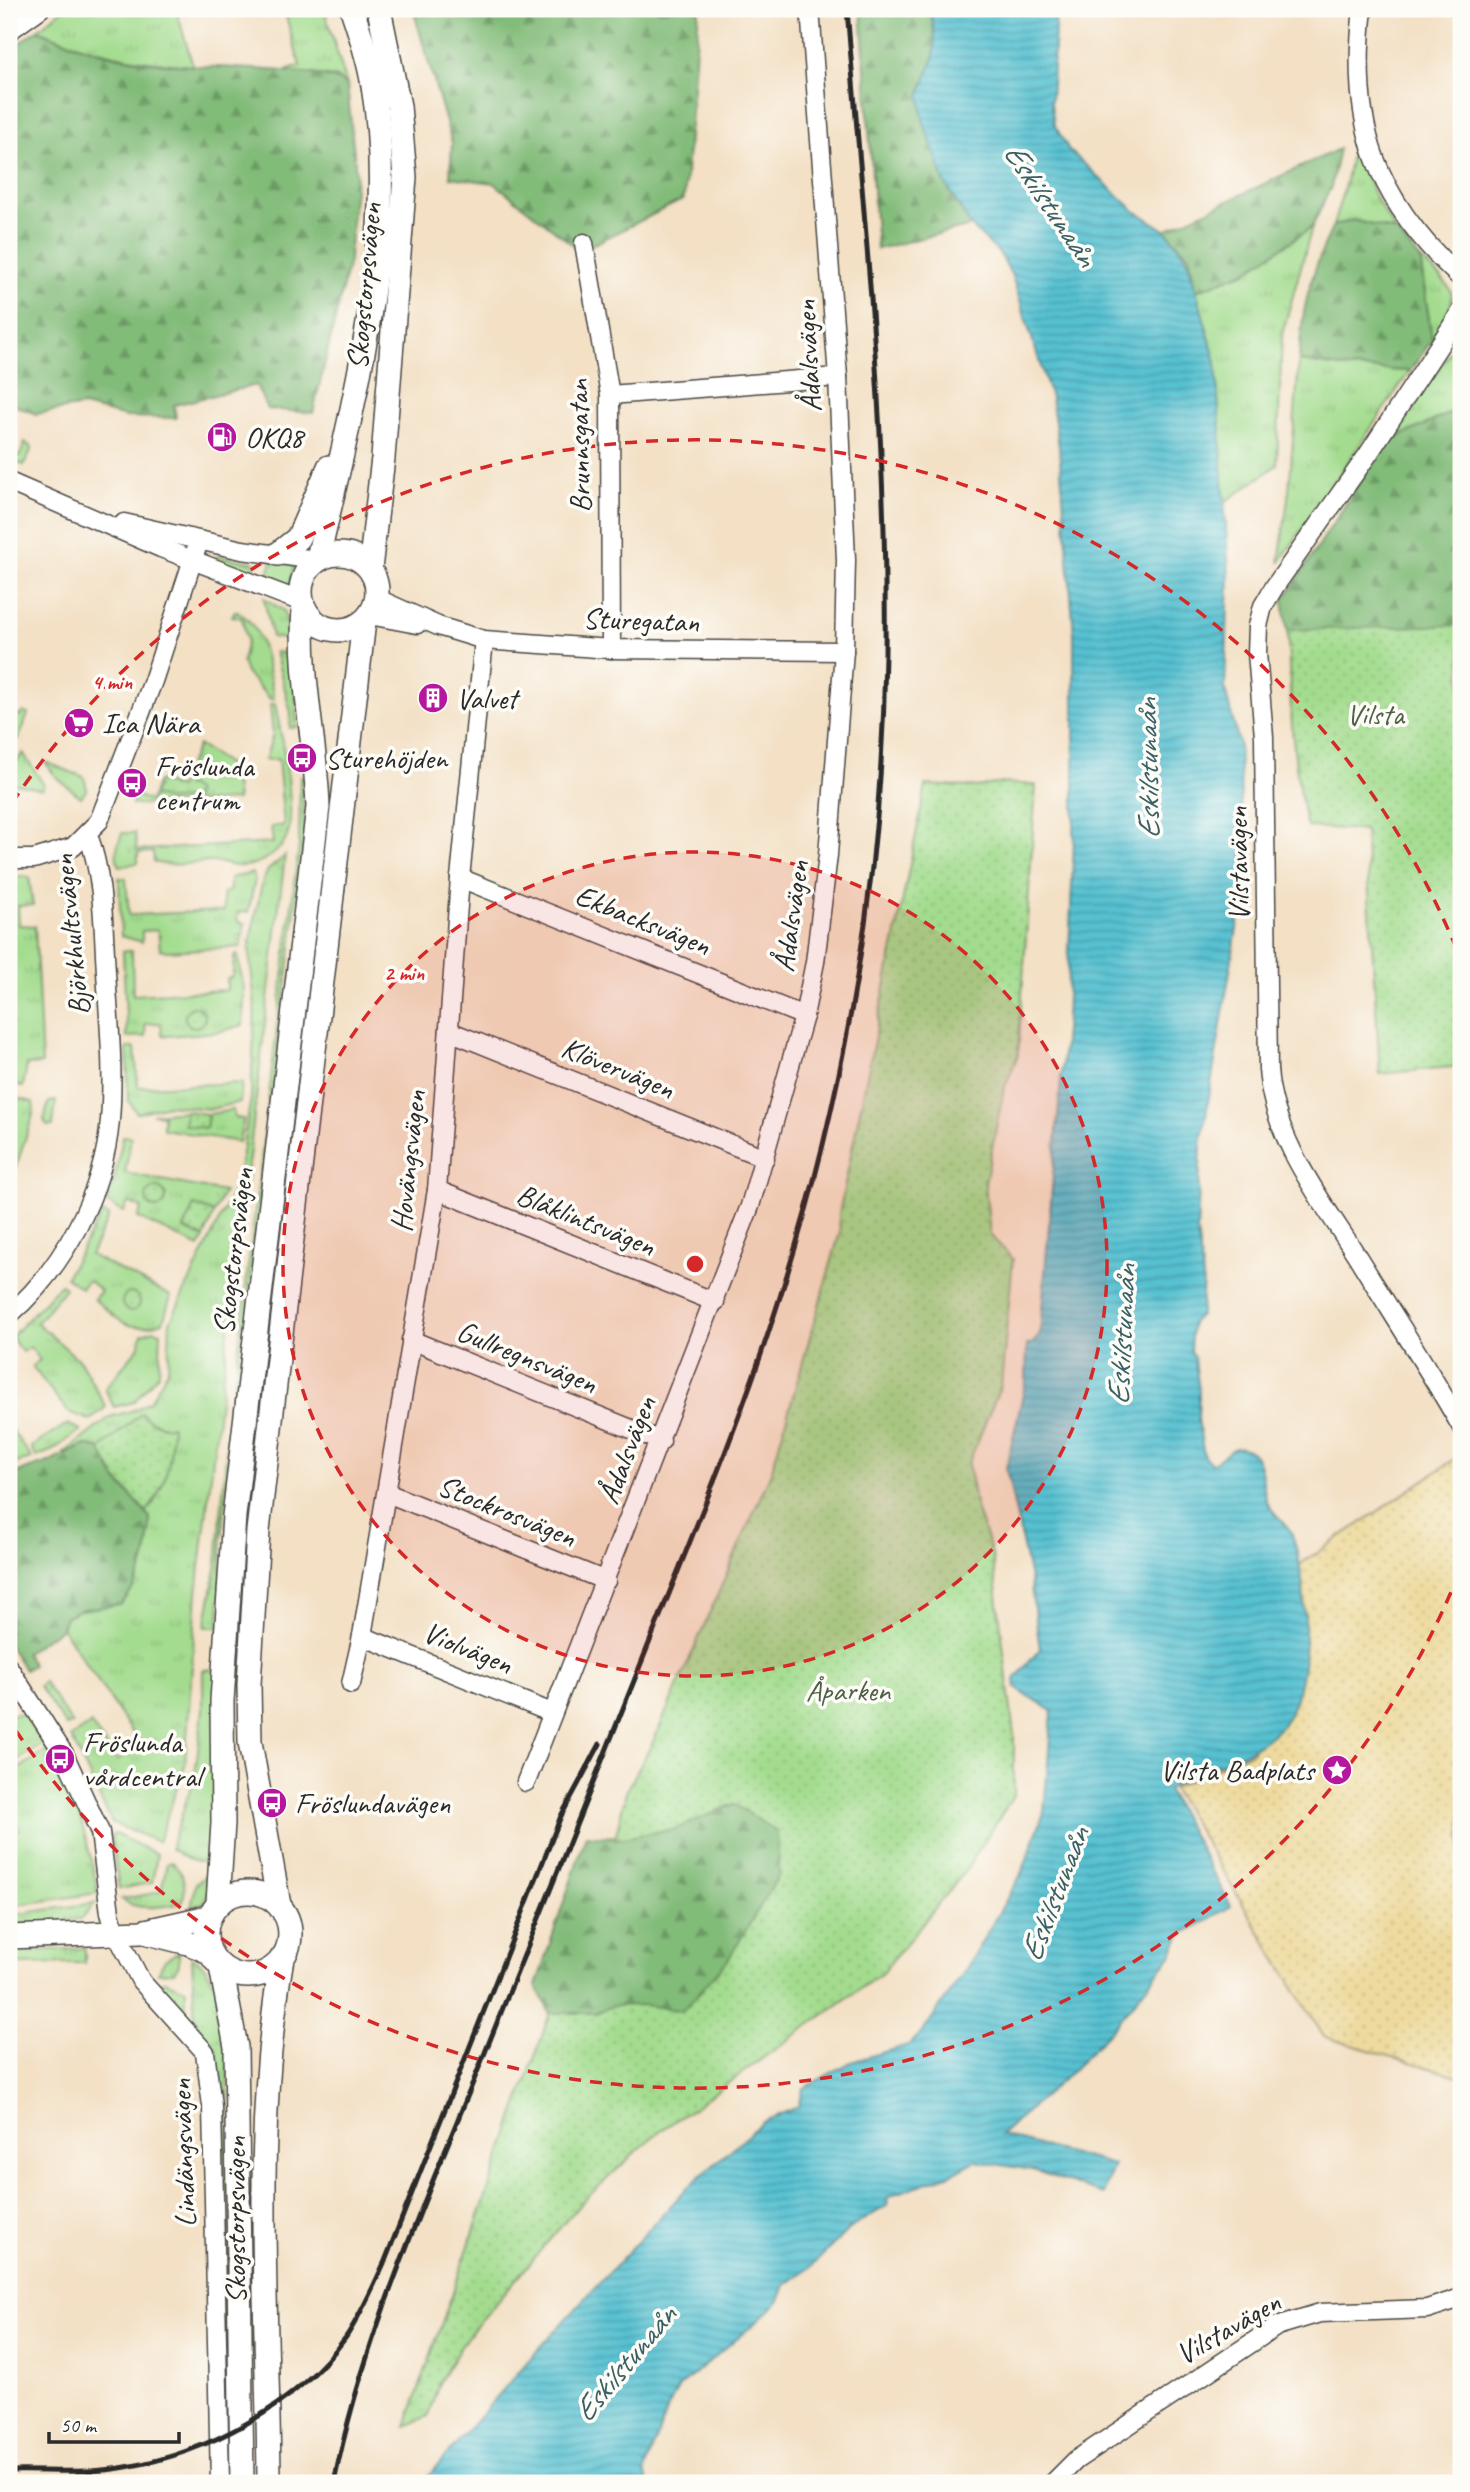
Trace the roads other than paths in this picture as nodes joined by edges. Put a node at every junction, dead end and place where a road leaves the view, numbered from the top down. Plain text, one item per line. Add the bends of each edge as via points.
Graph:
1 (40, 9) edge
2 (352, 9) edge
3 (379, 9) edge
4 (810, 9) edge
5 (1363, 9) edge
6 (9, 31) edge
7 (584, 243) dead end
8 (1461, 278) edge
9 (1461, 312) edge
10 (838, 377) junction
11 (610, 395) junction
12 (346, 429) junction
13 (9, 482) edge
14 (93, 516) junction
15 (199, 541) junction
16 (278, 554) junction
17 (317, 559) junction
18 (194, 562) junction
19 (370, 569) junction
20 (303, 605) junction
21 (370, 611) junction
22 (484, 640) junction
23 (611, 649) junction
24 (844, 651) junction
25 (88, 835) junction
26 (9, 859) edge
27 (460, 878) junction
28 (804, 1016) junction
29 (449, 1031) junction
30 (765, 1158) junction
31 (436, 1190) junction
32 (715, 1302) junction
33 (9, 1315) edge
34 (411, 1340) junction
35 (1461, 1426) edge
36 (661, 1441) junction
37 (387, 1493) junction
38 (606, 1581) junction
39 (362, 1636) junction
40 (9, 1668) edge
41 (351, 1684) dead end
42 (552, 1713) junction
43 (526, 1782) dead end
44 (279, 1905) junction
45 (214, 1910) junction
46 (141, 1932) junction
47 (116, 1933) junction
48 (9, 1937) edge
49 (282, 1958) junction
50 (215, 1959) junction
51 (1461, 2298) edge
52 (220, 2483) edge
53 (242, 2483) edge
54 (269, 2483) edge
55 (1053, 2483) edge

1 - 6 street
2 - 12 main road, Skogstorpsvägen via 373,85 379,214 370,304
3 - 19 main road, Skogstorpsvägen via 399,106 404,177
4 - 10 street, Ådalsvägen
5 - 8 street via 1360,99 1379,171 1406,221
7 - 11 street, Brunnsgatan
9 - 35 street, Vilstavägen via 1263,606 1257,653 1264,737 1268,1069 1275,1115 1321,1199
10 - 11 street
10 - 24 street, Ådalsvägen via 846,560
11 - 23 street, Brunnsgatan
12 - 16 main road via 298,538
12 - 17 main road, Skogstorpsvägen
13 - 14 street
14 - 15 street
14 - 18 street
15 - 16 street
15 - 18 street, Björkhultsvägen
16 - 17 street
17 - 19 main road via 345,555
17 - 20 main road via 302,581
18 - 20 street
18 - 25 street, Björkhultsvägen via 118,777
19 - 21 main road via 377,588
20 - 21 main road via 313,622 327,629 349,629
20 - 45 main road, Skogstorpsvägen via 301,648 318,807 234,1516 222,1701 223,1823
21 - 22 street, Sturegatan
21 - 44 main road, Skogstorpsvägen via 356,665 354,719 258,1531 250,1742
22 - 23 street, Sturegatan
22 - 27 street, Hovängsvägen
23 - 24 street, Sturegatan
24 - 28 street, Ådalsvägen via 828,855
25 - 26 street via 55,854
25 - 33 street, Björkhultsvägen via 97,859 102,911 110,1123 83,1214 53,1266
27 - 28 street, Ekbacksvägen
27 - 29 street, Hovängsvägen
28 - 30 street, Ådalsvägen
29 - 30 street, Klövervägen
29 - 31 street, Hovängsvägen
30 - 32 street, Ådalsvägen
31 - 32 street, Blåklintsvägen
31 - 34 street, Hovängsvägen
32 - 36 street, Ådalsvägen
34 - 36 street, Gullregnsvägen
34 - 37 street, Hovängsvägen
36 - 38 street, Ådalsvägen
37 - 38 street, Stockrosvägen
37 - 39 street, Hovängsvägen
38 - 42 street, Ådalsvägen
39 - 41 street, Hovängsvägen
39 - 42 street, Violvägen
40 - 47 street, Lindängsvägen via 64,1754 100,1832
42 - 43 street, Ådalsvägen
44 - 45 main road via 264,1894 246,1891
44 - 49 main road via 288,1919 290,1936
45 - 46 main road
45 - 50 main road via 205,1938
46 - 47 main road
46 - 50 main road via 188,1942
47 - 48 main road
47 - 52 street, Lindängsvägen via 141,1981 205,2052 212,2106
49 - 50 main road via 256,1975 237,1975
49 - 54 main road, Skogstorpsvägen via 265,2145
50 - 53 main road, Skogstorpsvägen via 236,2047
51 - 55 street, Vilstavägen via 1427,2309 1320,2313 1277,2326 1076,2460

